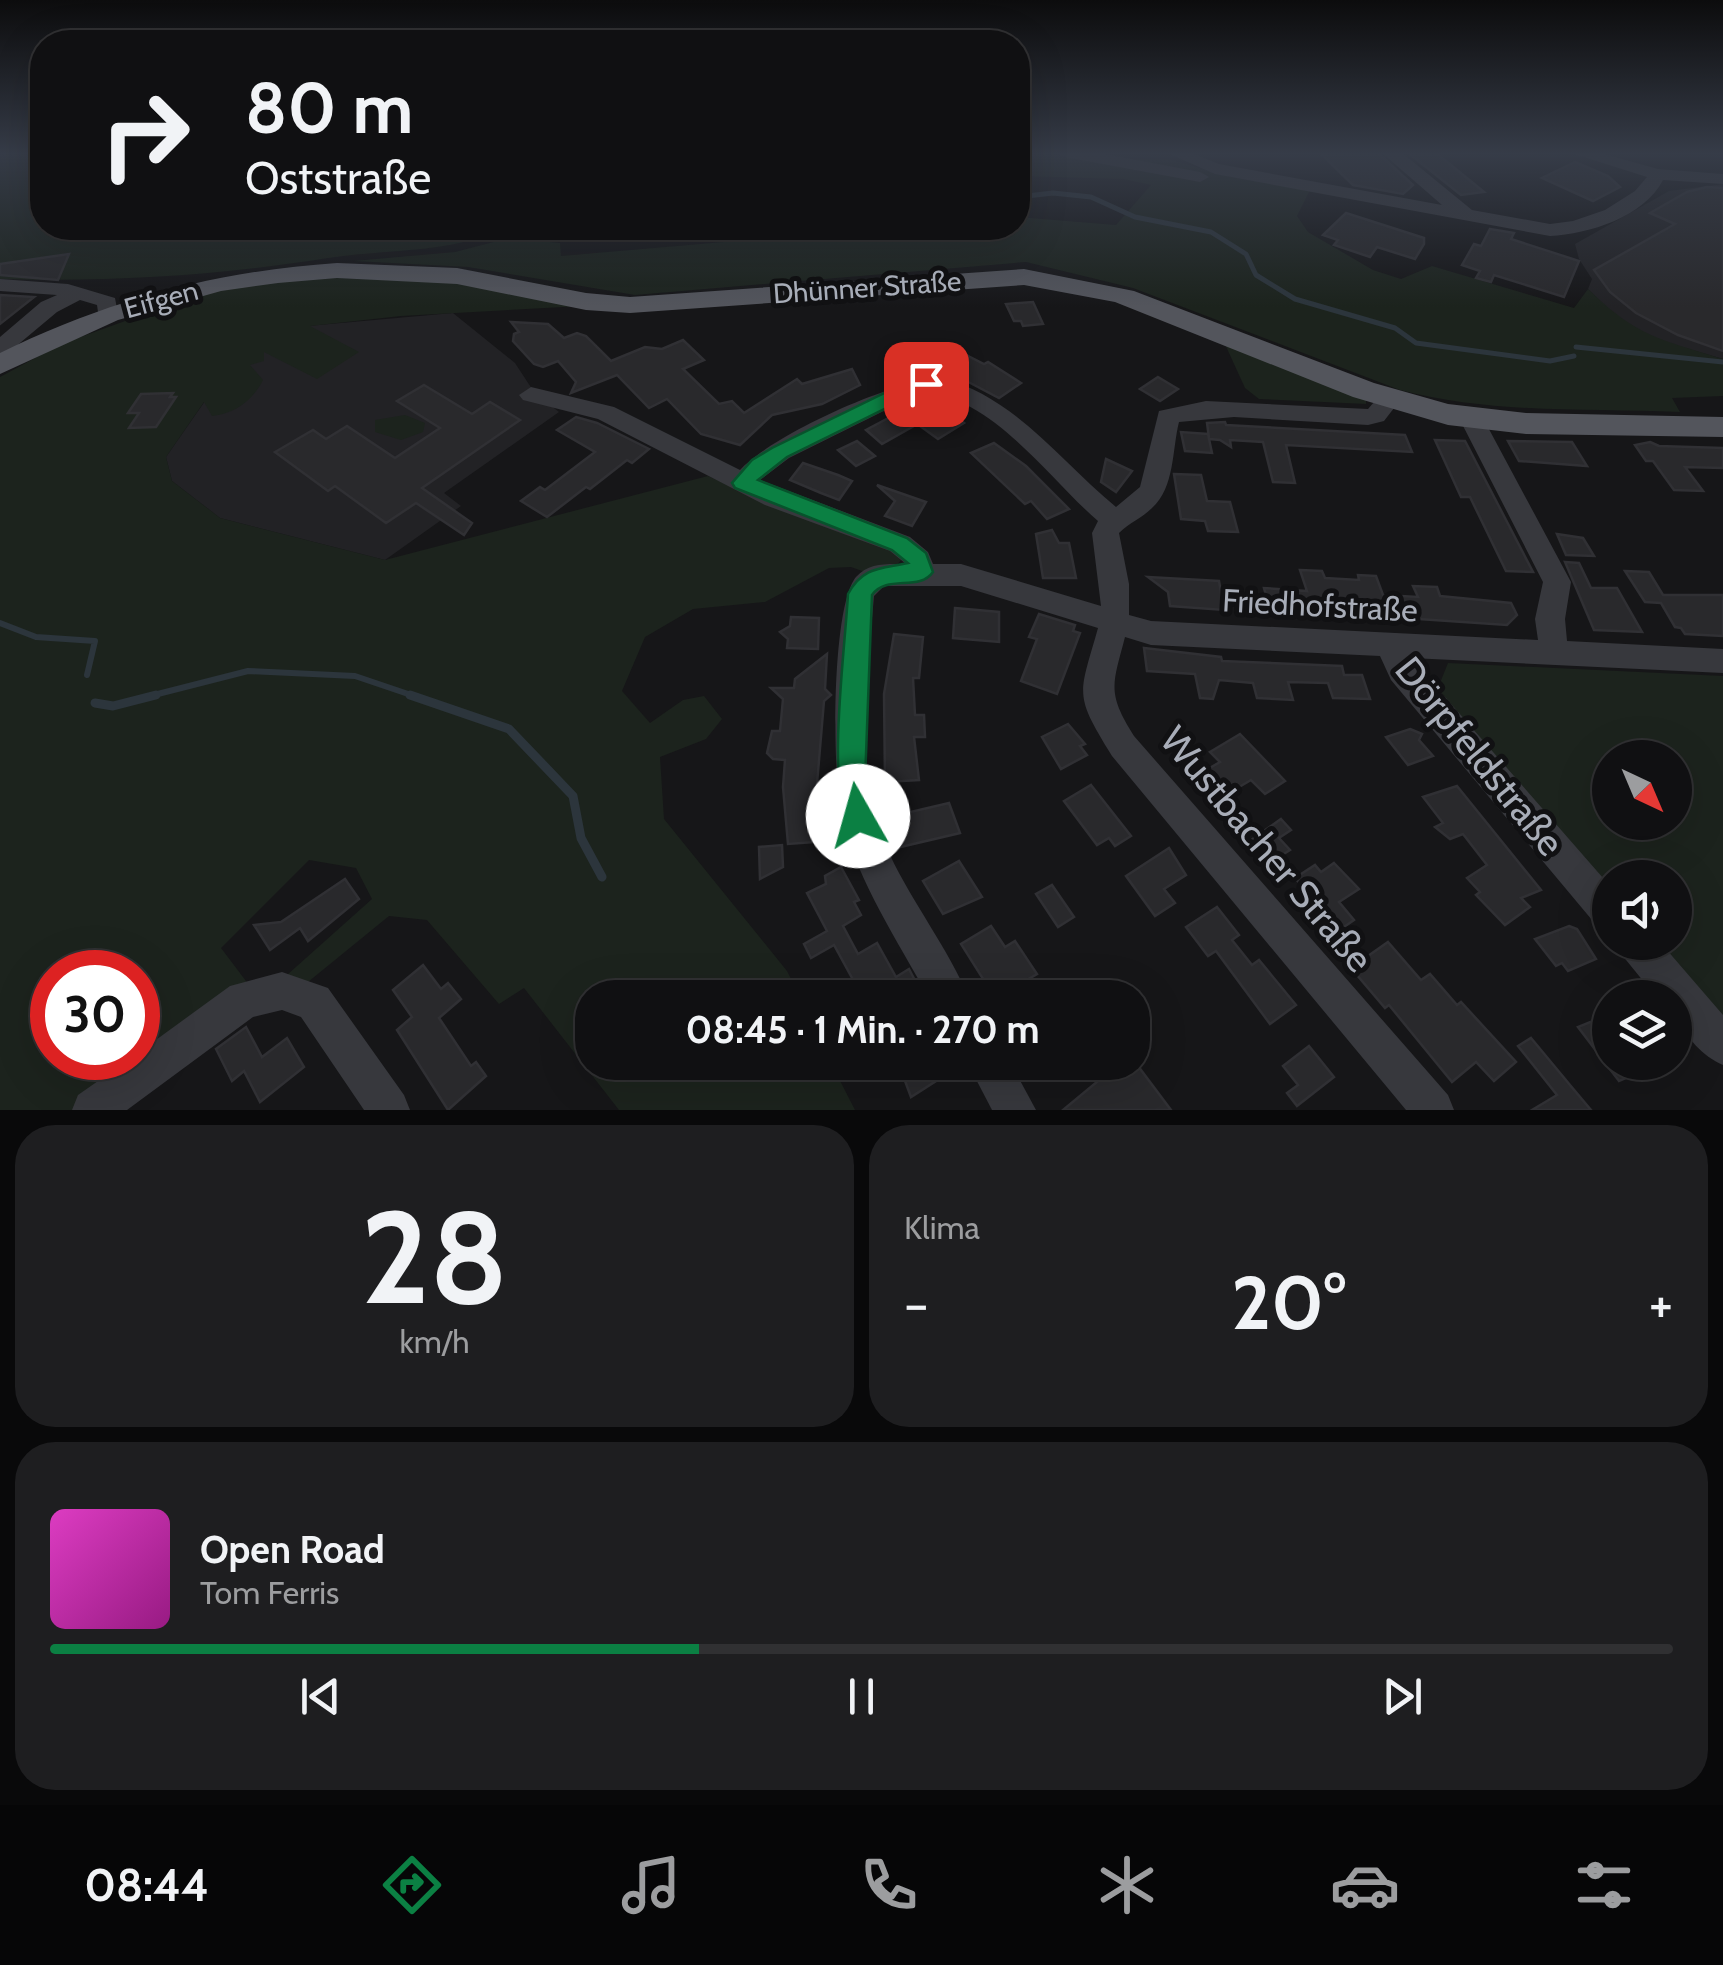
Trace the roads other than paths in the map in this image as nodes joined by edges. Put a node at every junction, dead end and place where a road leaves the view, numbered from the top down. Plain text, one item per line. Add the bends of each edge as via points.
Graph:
1 (1400, 204) edge
2 (1452, 204) edge
3 (1625, 204) edge
4 (1466, 216) junction
5 (326, 270) joint
6 (0, 285) edge
7 (80, 292) junction
8 (107, 314) junction
9 (8, 341) edge
10 (0, 365) edge
11 (531, 395) dead end
12 (1388, 399) junction
13 (1472, 418) junction
14 (1723, 427) edge
15 (743, 483) junction
16 (1114, 520) junction
17 (922, 572) junction
18 (1112, 622) junction
19 (1389, 643) junction
20 (1554, 652) junction
21 (1723, 660) edge
22 (1592, 893) edge
23 (1650, 960) edge
24 (940, 980) edge
25 (1723, 1045) edge
26 (997, 1080) edge
27 (93, 1110) edge
28 (389, 1110) edge
29 (1014, 1110) edge
30 (1433, 1110) edge

1 - 4 street
2 - 4 street
3 - 4 street via 1573,230
5 - 8 main road, Eifgen via 216,284
5 - 12 main road, Dhünner Straße via 456,276 616,305 978,278 1053,279 1144,301
6 - 7 street, Eifgen
7 - 8 street, Eifgen via 105,300
7 - 9 street, Eifgen via 49,307
8 - 10 main road, Eifgen
11 - 15 street via 606,413
12 - 13 main road, Dhünner Straße
12 - 16 street via 1368,417 1238,411 1168,417 1151,491
13 - 14 main road, Dhünner Straße
13 - 20 street via 1557,582 1550,619
15 - 16 street via 780,452 914,386 944,385 1013,425
15 - 17 street via 900,544
16 - 18 street, Wustbacher Straße via 1105,532 1116,600
17 - 18 street, Friedhofstraße via 991,582
17 - 24 street, Friedhofstraße via 879,576 860,594 851,781 885,882
18 - 19 street, Friedhofstraße via 1152,633
18 - 30 street, Wustbacher Straße via 1094,694 1111,728
19 - 20 street, Friedhofstraße
19 - 22 street, Dörpfeldstraße via 1402,672
20 - 21 street, Friedhofstraße
23 - 25 street
26 - 29 street
27 - 28 street via 244,1000 282,991 314,1002

